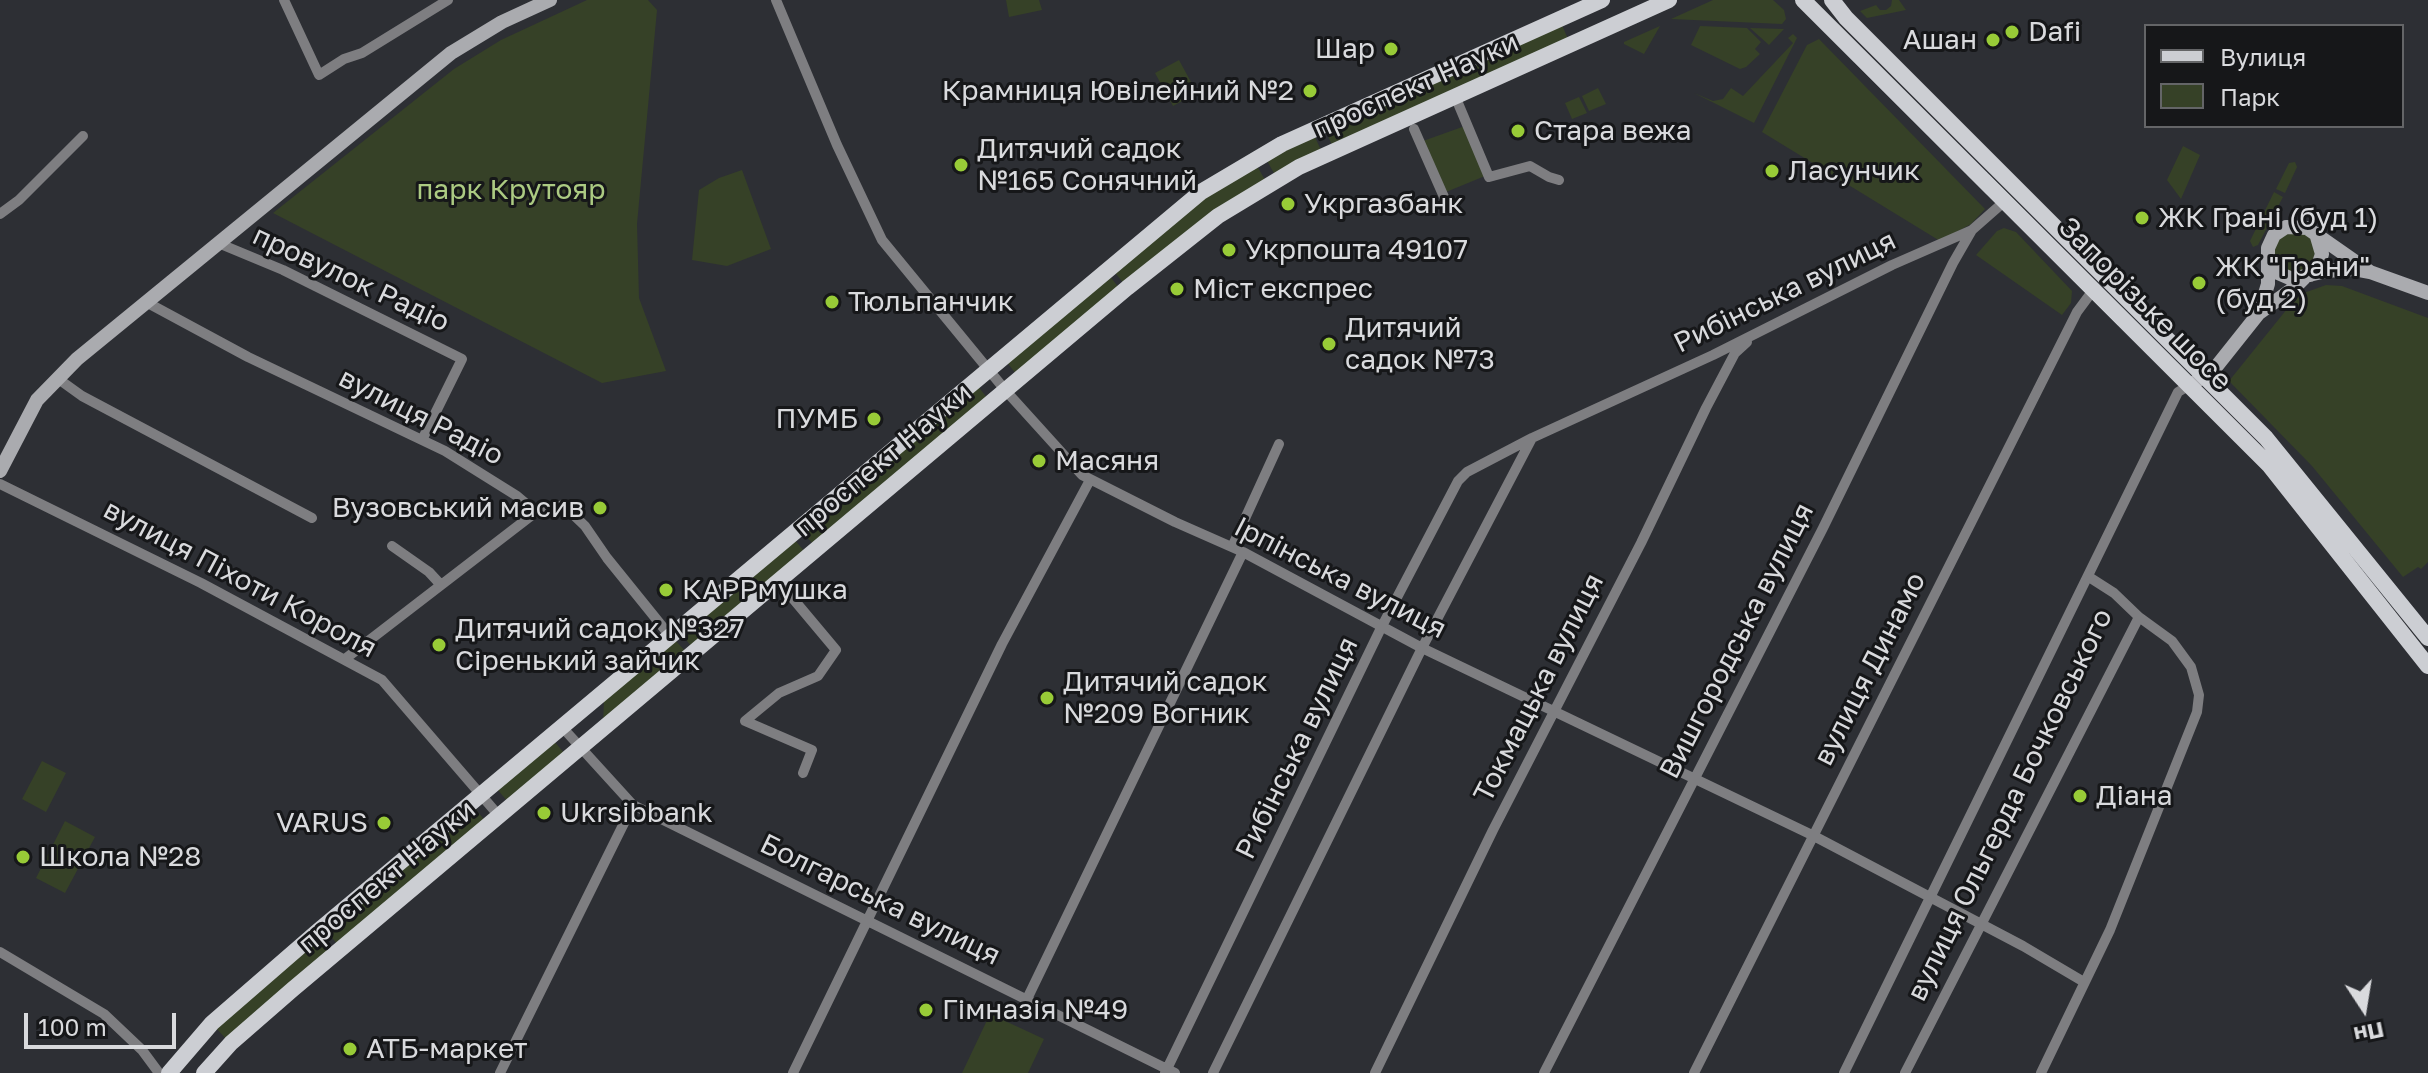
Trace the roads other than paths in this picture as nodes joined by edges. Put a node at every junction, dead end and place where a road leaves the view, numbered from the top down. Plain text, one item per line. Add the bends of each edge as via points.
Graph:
1 (284, 0) edge
2 (448, 0) edge
3 (550, 0) edge
4 (776, 0) edge
5 (1669, 0) edge
6 (1803, 0) edge
7 (1832, 0) edge
8 (1599, 2) edge
9 (1607, 28) junction
10 (1455, 96) junction
11 (1414, 129) dead end
12 (83, 136) dead end
13 (1559, 180) dead end
14 (1444, 197) dead end
15 (2005, 201) junction
16 (0, 214) edge
17 (1972, 230) junction
18 (2317, 237) junction
19 (218, 243) junction
20 (2269, 262) junction
21 (2370, 272) junction
22 (2307, 276) junction
23 (2094, 289) junction
24 (2428, 293) edge
25 (146, 302) junction
26 (2259, 313) junction
27 (1757, 333) junction
28 (988, 369) junction
29 (57, 378) junction
30 (2197, 380) junction
31 (1006, 391) junction
32 (1532, 438) junction
33 (422, 440) junction
34 (1279, 444) dead end
35 (0, 471) edge
36 (1090, 480) junction
37 (0, 484) edge
38 (536, 512) junction
39 (312, 518) dead end
40 (392, 546) dead end
41 (1232, 547) junction
42 (1243, 552) junction
43 (2089, 577) junction
44 (779, 582) junction
45 (441, 585) junction
46 (2139, 617) junction
47 (1381, 628) junction
48 (670, 636) junction
49 (2428, 638) edge
50 (1422, 648) junction
51 (345, 659) junction
52 (2428, 666) edge
53 (1554, 709) junction
54 (562, 727) junction
55 (581, 748) junction
56 (803, 773) dead end
57 (1694, 777) junction
58 (481, 794) junction
59 (633, 805) junction
60 (500, 817) junction
61 (1812, 835) junction
62 (1931, 898) junction
63 (867, 922) junction
64 (1983, 925) junction
65 (0, 952) edge
66 (2084, 982) junction
67 (1027, 999) junction
68 (1169, 1072) edge
69 (159, 1073) edge
70 (169, 1073) edge
71 (204, 1073) edge
72 (500, 1073) edge
73 (793, 1073) edge
74 (1213, 1073) edge
75 (1375, 1073) edge
76 (1544, 1073) edge
77 (1694, 1073) edge
78 (1844, 1073) edge
79 (1905, 1073) edge
80 (2041, 1073) edge

1 - 2 street via 319,75
3 - 19 main road via 451,53
4 - 28 street, Ірпінська вулиця via 882,240
5 - 9 main road, проспект Науки
6 - 15 main road, Запорізьке шосе
7 - 30 main road, Запорізьке шосе
8 - 9 street
8 - 28 main road, проспект Науки via 1250,161 1201,192
9 - 10 main road, проспект Науки
10 - 13 street via 1489,177 1530,166
10 - 31 main road, проспект Науки via 1299,167 1242,201 1127,288
11 - 14 street
12 - 16 street
15 - 17 street
15 - 23 main road, Запорізьке шосе
17 - 27 street, Рибінська вулиця
17 - 57 street, Вишгородська вулиця
18 - 20 main road via 2300,226 2286,227 2270,241
18 - 21 main road
18 - 22 main road via 2322,254
19 - 25 main road
19 - 33 street, провулок Радіо via 462,359
20 - 22 main road via 2286,278
20 - 26 main road
21 - 22 main road via 2340,269
21 - 24 main road
22 - 26 main road
23 - 30 main road, Запорізьке шосе
23 - 61 street, вулиця Динамо via 2077,312
25 - 29 main road
25 - 33 street, вулиця Радіо
26 - 30 main road via 2216,367
27 - 32 street, Рибінська вулиця
27 - 53 street, Токмацька вулиця via 1735,353
28 - 31 street, Ірпінська вулиця
28 - 48 main road, проспект Науки
29 - 35 main road via 37,400
29 - 39 street
30 - 43 street, вулиця Ольгерда Бочковського via 2178,392
30 - 49 main road, Запорізьке шосе via 2283,457
30 - 52 main road, Запорізьке шосе via 2305,507
31 - 36 street, Ірпінська вулиця
31 - 44 main road, проспект Науки
32 - 47 street, Рибінська вулиця via 1458,481
32 - 50 street
33 - 38 street, вулиця Радіо via 466,463
34 - 41 street
36 - 41 street, Ірпінська вулиця
36 - 63 street via 1002,644
37 - 51 street, вулиця Піхоти Короля
38 - 45 street
38 - 48 street via 563,505
40 - 45 street
41 - 42 street, Ірпінська вулиця
42 - 47 street, Ірпінська вулиця
42 - 67 street
43 - 46 street, вулиця Ольгерда Бочковського
43 - 62 street, вулиця Ольгерда Бочковського
44 - 55 main road, проспект Науки
44 - 56 street via 836,650 818,676 779,693 745,721 812,750
45 - 51 street
46 - 64 street, вулиця Ольгерда Бочковського
46 - 66 street via 2172,641 2191,667 2199,695 2197,712
47 - 50 street, Ірпінська вулиця
47 - 68 street, Рибінська вулиця
48 - 54 main road, проспект Науки
50 - 53 street, Ірпінська вулиця
50 - 74 street
51 - 58 street, вулиця Піхоти Короля via 382,680
53 - 57 street, Ірпінська вулиця
53 - 75 street, Токмацька вулиця
54 - 55 street, Болгарська вулиця
54 - 58 main road, проспект Науки
55 - 59 street, Болгарська вулиця
55 - 60 main road, проспект Науки
57 - 61 street, Ірпінська вулиця
57 - 76 street, Вишгородська вулиця
58 - 60 street, вулиця Піхоти Короля
58 - 70 main road, проспект Науки via 212,1023
59 - 63 street, Болгарська вулиця
59 - 72 street
60 - 71 main road, проспект Науки via 257,1020
61 - 62 street, Ірпінська вулиця
61 - 77 street, вулиця Динамо
62 - 64 street, Ірпінська вулиця
62 - 78 street, вулиця Ольгерда Бочковського
63 - 67 street, Болгарська вулиця
63 - 73 street
64 - 66 street, Ірпінська вулиця
64 - 79 street, вулиця Ольгерда Бочковського
65 - 69 street via 104,1014
66 - 80 street
67 - 68 street, Болгарська вулиця

